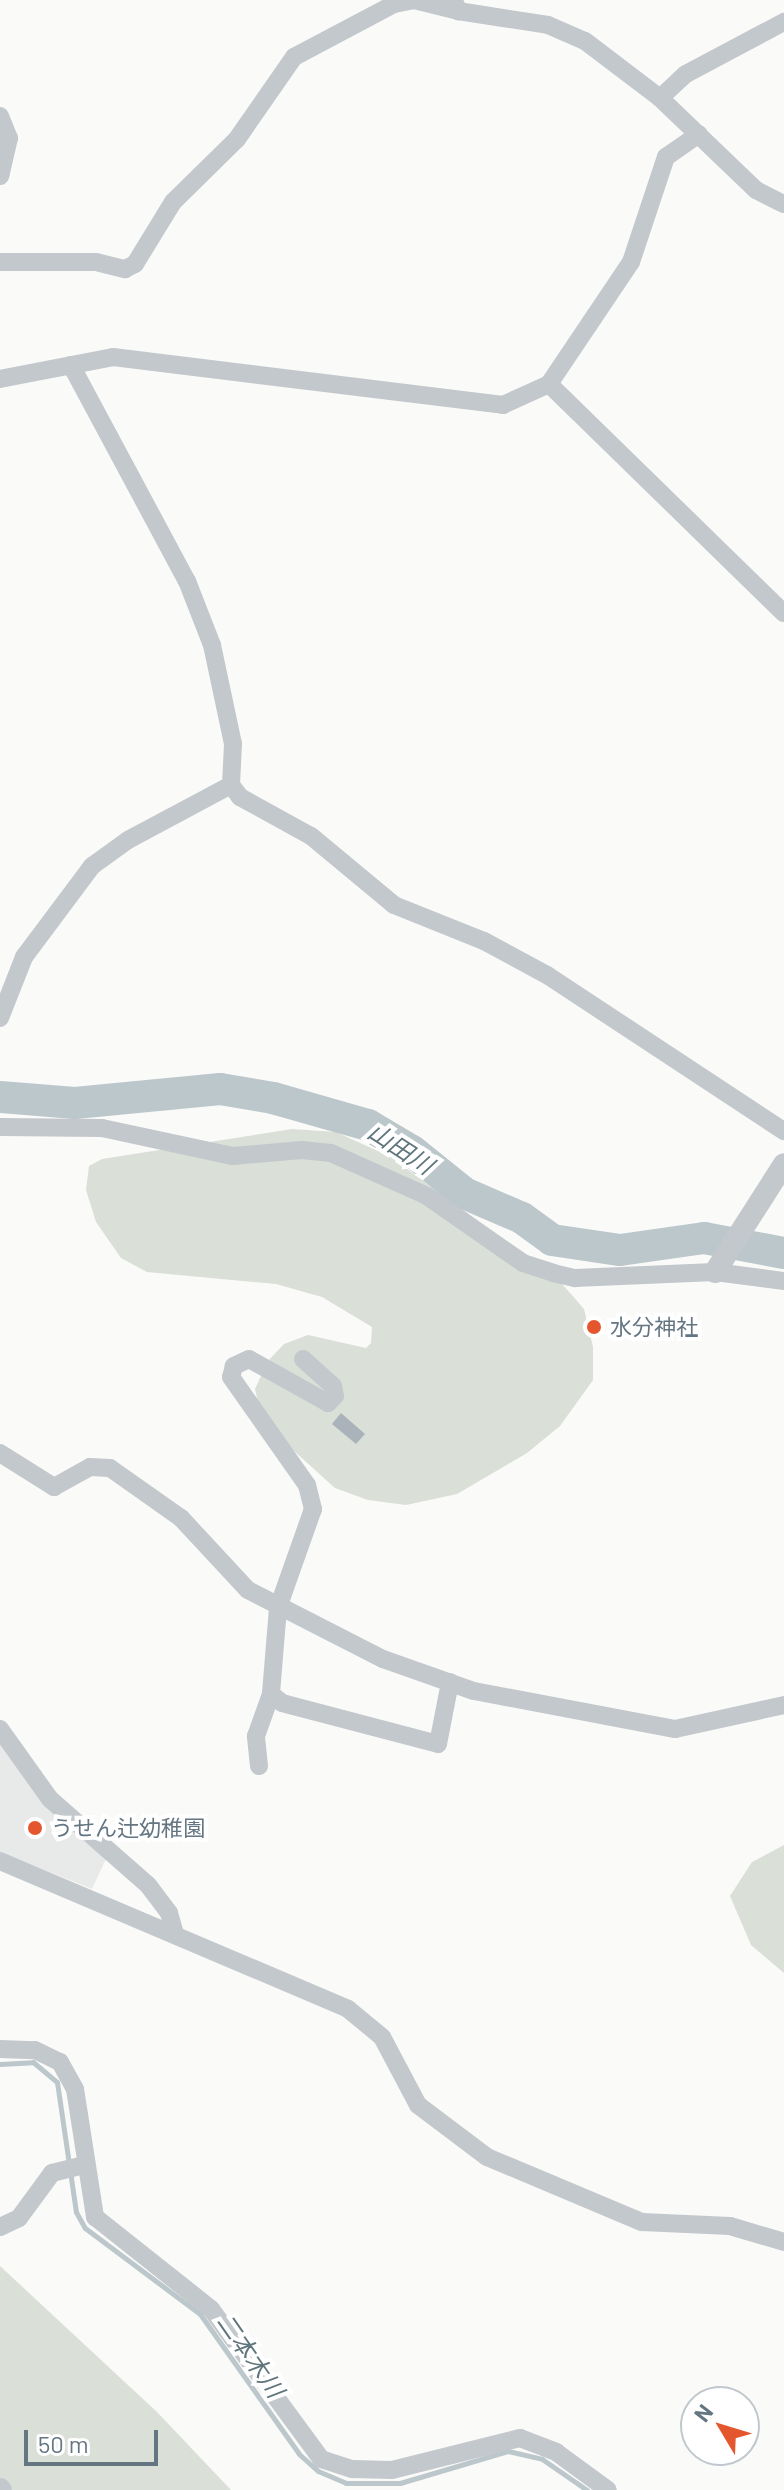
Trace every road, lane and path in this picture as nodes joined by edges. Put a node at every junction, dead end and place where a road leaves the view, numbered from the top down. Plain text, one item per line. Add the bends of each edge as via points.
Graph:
1 (456, 5) edge
2 (784, 22) edge
3 (660, 98) junction
4 (0, 116) edge
5 (699, 134) junction
6 (0, 176) edge
7 (784, 204) edge
8 (0, 262) edge
9 (71, 365) junction
10 (0, 379) edge
11 (549, 384) junction
12 (784, 613) edge
13 (231, 785) junction
14 (0, 1018) edge
15 (0, 1127) edge
16 (784, 1131) edge
17 (784, 1164) edge
18 (718, 1266) junction
19 (784, 1281) edge
20 (303, 1359) dead end
21 (0, 1453) edge
22 (278, 1608) junction
23 (450, 1682) junction
24 (271, 1694) junction
25 (784, 1705) edge
26 (0, 1729) edge
27 (259, 1766) dead end
28 (0, 1861) edge
29 (174, 1931) junction
30 (0, 2049) edge
31 (74, 2167) junction
32 (0, 2227) edge
33 (784, 2242) edge
34 (392, 2481) edge
35 (608, 2490) edge

1 - 3 street via 585,41
1 - 8 street via 414,0 394,4 294,57 237,139 173,202 135,264 125,269 96,262
2 - 3 street via 686,74
3 - 5 street
4 - 6 street via 9,138
5 - 7 street via 756,190
5 - 11 street via 666,157 631,262
9 - 10 street
9 - 11 street via 113,357 503,405
9 - 13 street via 187,581 212,645 233,744
11 - 12 street
13 - 14 street via 128,840 92,866 24,957
13 - 16 street via 240,797 311,836 394,905 484,941 547,975
15 - 18 street via 102,1128 233,1156 331,1153 427,1196 523,1263 575,1278
17 - 18 street
18 - 19 street
20 - 22 street via 333,1386 335,1396 328,1403 255,1360 243,1359 231,1371 233,1384 311,1497 311,1523
21 - 22 street via 54,1487 90,1467 110,1468 181,1518 248,1590
22 - 23 street via 383,1659
22 - 24 street
23 - 24 street via 438,1744 282,1703
23 - 25 street via 675,1729
24 - 27 street via 256,1736
26 - 29 street via 50,1799 148,1885 169,1913
28 - 29 street
29 - 33 street via 367,2021 418,2105 487,2157 627,2218 657,2225 730,2226
30 - 31 street via 35,2050 60,2062 75,2089
31 - 32 street via 19,2218
31 - 34 street via 95,2217 211,2309 321,2459
34 - 35 street via 520,2438 556,2452

